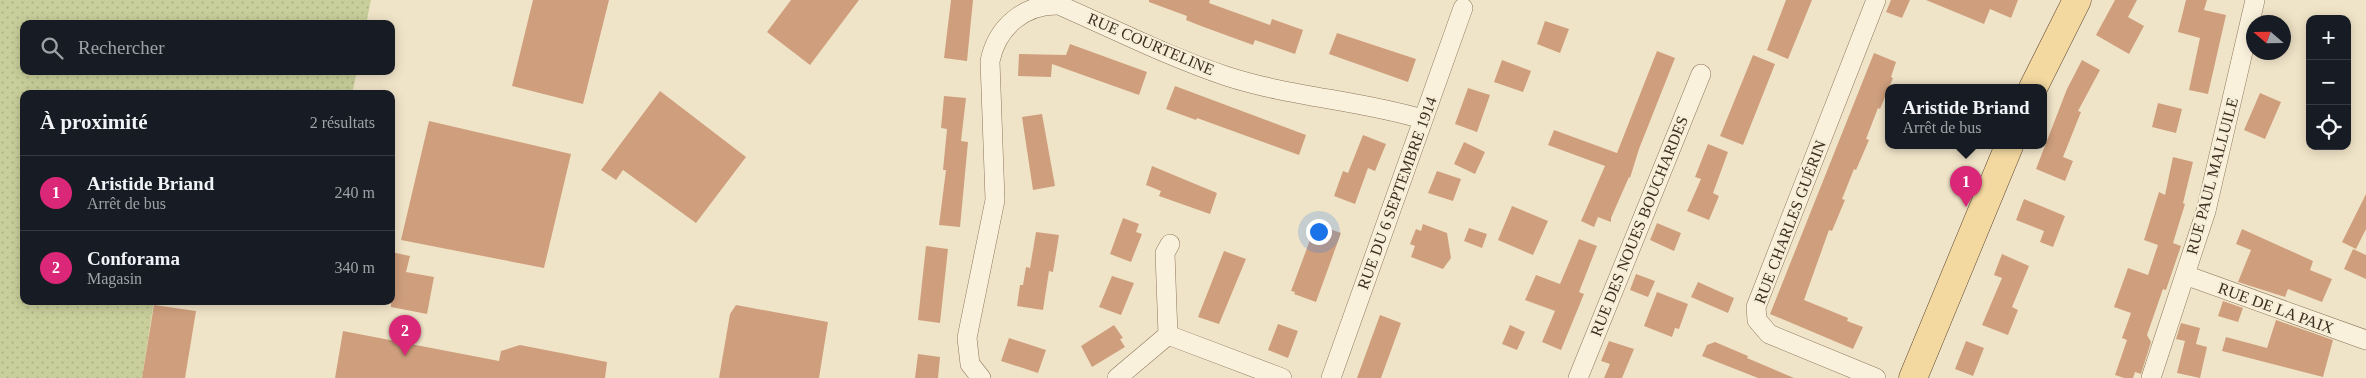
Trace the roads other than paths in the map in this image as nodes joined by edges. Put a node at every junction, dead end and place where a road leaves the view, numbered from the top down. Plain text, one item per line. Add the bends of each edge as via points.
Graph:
1 (1876, 0) edge
2 (2078, 0) edge
3 (2255, 0) edge
4 (1463, 8) dead end
5 (1700, 74) dead end
6 (2035, 84) edge
7 (1422, 119) junction
8 (2008, 149) edge
9 (1170, 244) dead end
10 (2186, 275) junction
11 (1168, 335) junction
12 (2366, 340) edge
13 (981, 378) edge
14 (1117, 378) edge
15 (1282, 378) edge
16 (1331, 378) edge
17 (1578, 378) edge
18 (1876, 378) edge
19 (1912, 378) edge
20 (2151, 378) edge

1 - 18 street, RUE CHARLES GUÉRIN via 1756,307 1757,320 1768,334
2 - 6 main road
3 - 10 street, RUE PAUL MALLUILE via 2206,211
4 - 7 street, RUE DU 6 SEPTEMBRE 1914
5 - 17 street, RUE DES NOUES BOUCHARDES
7 - 13 street, RUE COURTELINE via 1226,76 1059,5 1040,6 1018,16 997,40 990,61 995,200 967,338 970,364
7 - 16 street, RUE DU 6 SEPTEMBRE 1914
8 - 19 main road
9 - 11 street via 1165,253
10 - 12 street, RUE DE LA PAIX
10 - 20 street, RUE PAUL MALLUILE
11 - 14 street
11 - 15 street

